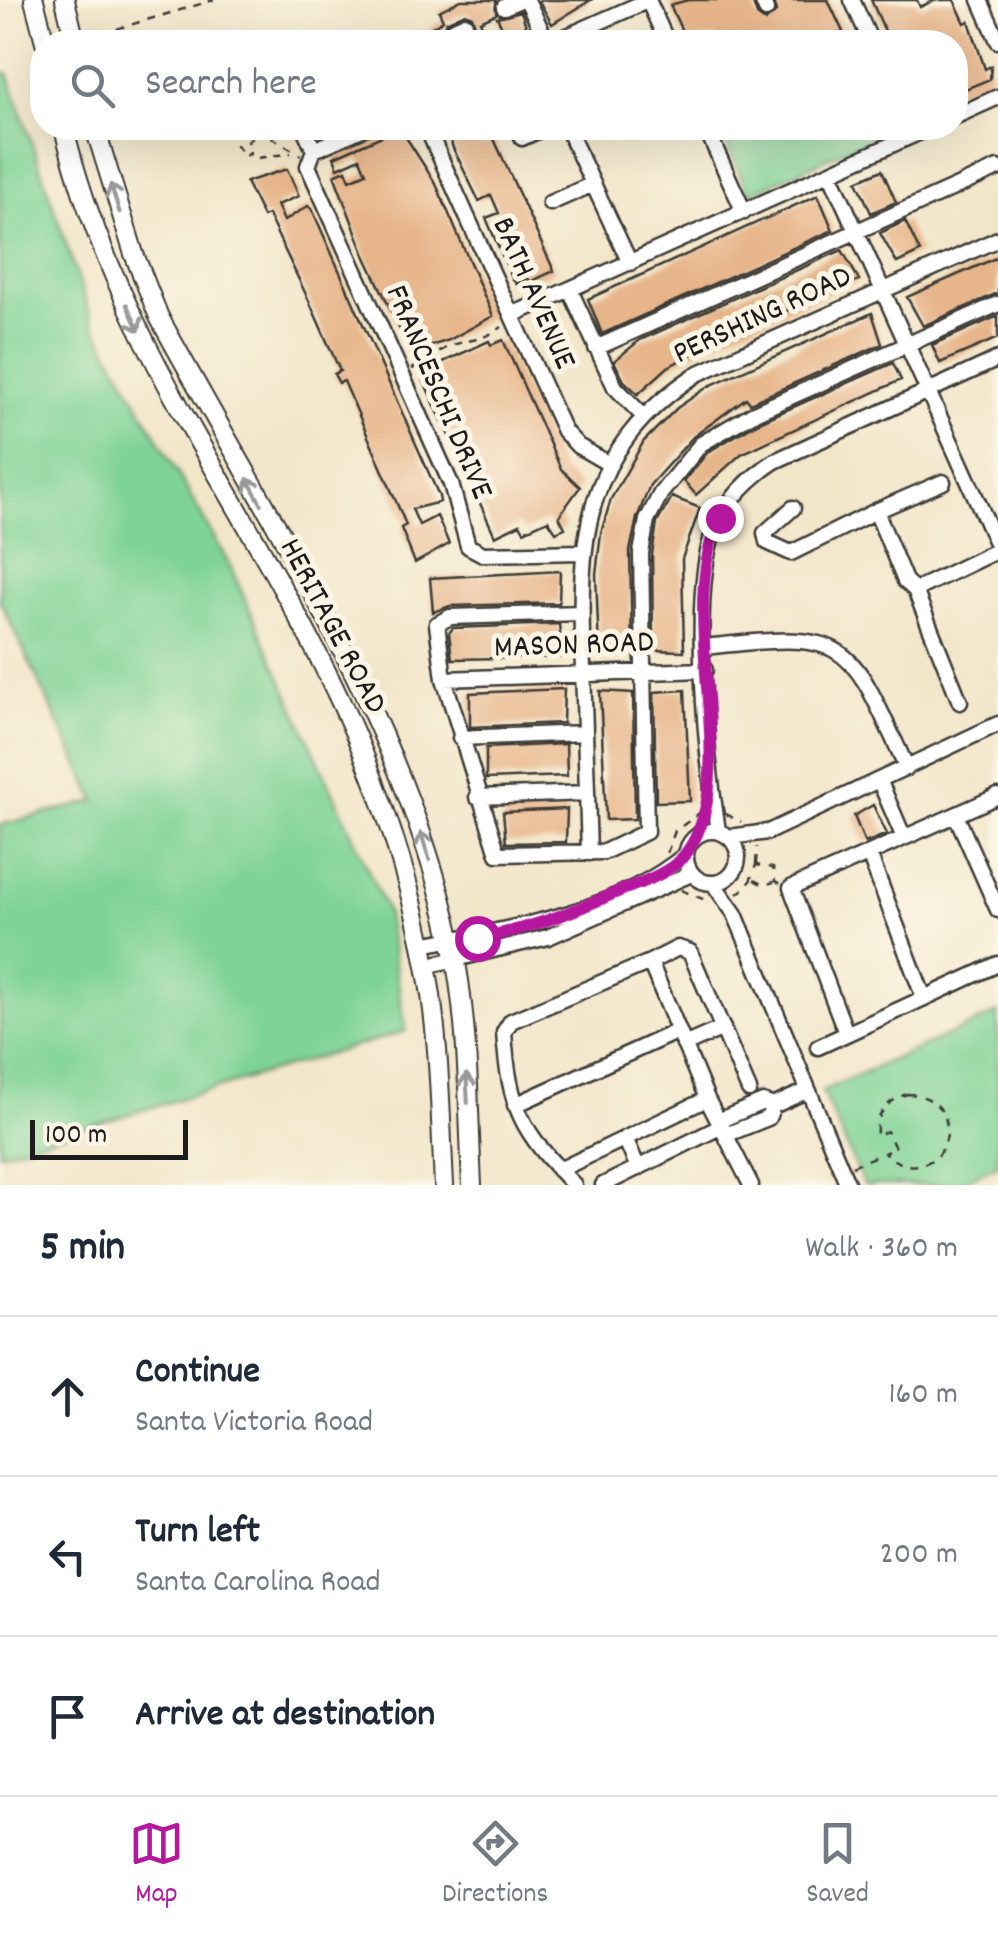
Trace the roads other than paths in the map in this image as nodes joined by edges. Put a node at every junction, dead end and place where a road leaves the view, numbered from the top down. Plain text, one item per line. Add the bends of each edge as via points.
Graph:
1 (34, 0) edge
2 (66, 0) edge
3 (524, 0) edge
4 (649, 0) edge
5 (852, 0) edge
6 (980, 0) edge
7 (504, 7) dead end
8 (465, 24) dead end
9 (42, 30) edge
10 (72, 30) edge
11 (454, 30) edge
12 (543, 30) edge
13 (578, 30) edge
14 (662, 30) edge
15 (865, 30) edge
16 (998, 42) edge
17 (998, 97) edge
18 (968, 111) edge
19 (68, 140) edge
20 (99, 140) edge
21 (307, 140) edge
22 (340, 140) edge
23 (432, 140) edge
24 (573, 140) edge
25 (711, 140) edge
26 (893, 140) edge
27 (311, 154) junction
28 (998, 168) edge
29 (830, 173) junction
30 (593, 184) junction
31 (550, 203) dead end
32 (744, 212) junction
33 (856, 231) junction
34 (998, 239) edge
35 (630, 263) junction
36 (570, 290) junction
37 (882, 291) junction
38 (998, 304) edge
39 (514, 318) junction
40 (907, 345) junction
41 (596, 348) junction
42 (998, 358) edge
43 (928, 390) junction
44 (644, 417) junction
45 (608, 464) junction
46 (943, 482) dead end
47 (794, 508) dead end
48 (876, 511) junction
49 (998, 549) edge
50 (582, 552) junction
51 (914, 590) junction
52 (581, 613) junction
53 (705, 647) junction
54 (705, 670) junction
55 (642, 672) junction
56 (583, 674) junction
57 (444, 679) junction
58 (960, 702) dead end
59 (998, 724) edge
60 (585, 734) junction
61 (460, 738) junction
62 (908, 768) junction
63 (880, 782) junction
64 (587, 792) junction
65 (710, 792) junction
66 (998, 796) edge
67 (477, 797) junction
68 (956, 815) junction
69 (768, 832) junction
70 (701, 833) junction
71 (724, 834) junction
72 (904, 838) junction
73 (589, 853) junction
74 (738, 854) junction
75 (869, 854) junction
76 (685, 855) junction
77 (691, 874) junction
78 (729, 877) junction
79 (713, 883) junction
80 (998, 910) edge
81 (735, 914) junction
82 (451, 940) junction
83 (422, 945) junction
84 (455, 960) junction
85 (650, 962) junction
86 (998, 964) edge
87 (426, 966) junction
88 (924, 998) junction
89 (724, 1028) junction
90 (846, 1034) junction
91 (682, 1038) junction
92 (818, 1046) dead end
93 (749, 1090) dead end
94 (806, 1091) junction
95 (707, 1100) junction
96 (515, 1105) junction
97 (772, 1106) junction
98 (746, 1109) junction
99 (753, 1124) junction
100 (723, 1127) junction
101 (625, 1138) junction
102 (638, 1168) junction
103 (559, 1170) junction
104 (844, 1178) edge
105 (444, 1185) edge
106 (472, 1185) edge
107 (574, 1185) edge
108 (603, 1185) edge
109 (751, 1185) edge

1 - 9 main road
2 - 10 main road
3 - 7 street
3 - 12 street
4 - 13 street
4 - 14 street
5 - 15 street
6 - 16 street
8 - 11 street
17 - 18 street
19 -> 83 main road, HERITAGE ROAD via 135,325 360,747
82 -> 20 main road, HERITAGE ROAD via 396,758 160,316
21 - 27 street, FRANCESCHI DRIVE
22 - 27 street
23 - 39 street, BATH AVENUE
24 - 30 street
25 - 32 street
26 - 29 street
27 - 50 street, FRANCESCHI DRIVE via 308,166 451,484 473,551
28 - 33 street
29 - 32 street
29 - 33 street
30 - 31 street
30 - 35 street
32 - 35 street
33 - 37 street
33 - 41 street
34 - 37 street, PERSHING ROAD
35 - 36 street
36 - 39 street
36 - 41 street
37 - 40 street
37 - 44 street, PERSHING ROAD via 696,374
38 - 40 street
39 - 45 street, BATH AVENUE via 564,431
40 - 43 street
40 - 55 street via 724,428 677,468 648,520 640,553
41 - 44 street via 615,387
42 - 43 street
43 - 49 street
43 - 53 street via 789,453 740,490 705,562
44 - 45 street, PERSHING ROAD
45 - 50 street, PERSHING ROAD via 594,492
46 - 48 street
47 - 48 street via 765,533 766,542 790,553
48 - 51 street
49 - 51 street
50 - 52 street, PERSHING ROAD
51 - 58 street
52 - 56 street, PERSHING ROAD
52 - 57 street via 442,619 435,630
53 - 54 street
53 - 62 street via 795,640 834,646 862,671
54 - 55 street, MASON ROAD
54 - 65 street
55 - 56 street, MASON ROAD
55 - 73 street via 646,832 615,849
56 - 57 street, MASON ROAD
56 - 60 street, PERSHING ROAD
57 - 61 street
59 - 62 street
60 - 61 street
60 - 64 street, PERSHING ROAD
61 - 67 street
62 - 63 street
63 - 69 street
63 - 72 street
64 - 67 street
64 - 73 street, PERSHING ROAD
65 - 70 street
65 - 71 street
66 - 68 street
67 - 73 street via 498,854
68 - 72 street
68 - 80 street
69 - 71 street
69 - 74 street
70 - 71 street
70 - 76 street
71 - 74 street
72 - 75 street
74 - 78 street
75 - 88 street
75 - 90 street via 791,888
76 - 77 street
76 - 82 street via 566,914
77 - 79 street
77 - 84 street via 562,932
78 - 79 street
78 - 81 street
79 - 81 street
81 - 94 street
82 - 83 street
82 - 84 main road, HERITAGE ROAD
83 - 87 main road, HERITAGE ROAD
84 - 87 street
106 -> 84 main road, HERITAGE ROAD
85 - 89 street via 678,948 690,952
85 - 91 street
85 - 96 street via 507,1026
86 - 88 street
87 - 105 main road, HERITAGE ROAD
88 - 90 street
89 - 91 street
89 - 93 street
90 - 92 street
91 - 95 street
91 - 96 street
94 - 97 street
94 - 104 street
95 - 100 street
95 - 101 street
96 - 103 street via 533,1143
97 - 98 street via 763,1102
97 - 99 street via 768,1118
98 - 99 street
98 - 100 street
99 - 100 street
100 - 102 street
100 - 109 street
101 - 102 street
101 - 103 street
102 - 108 street
103 - 107 street

